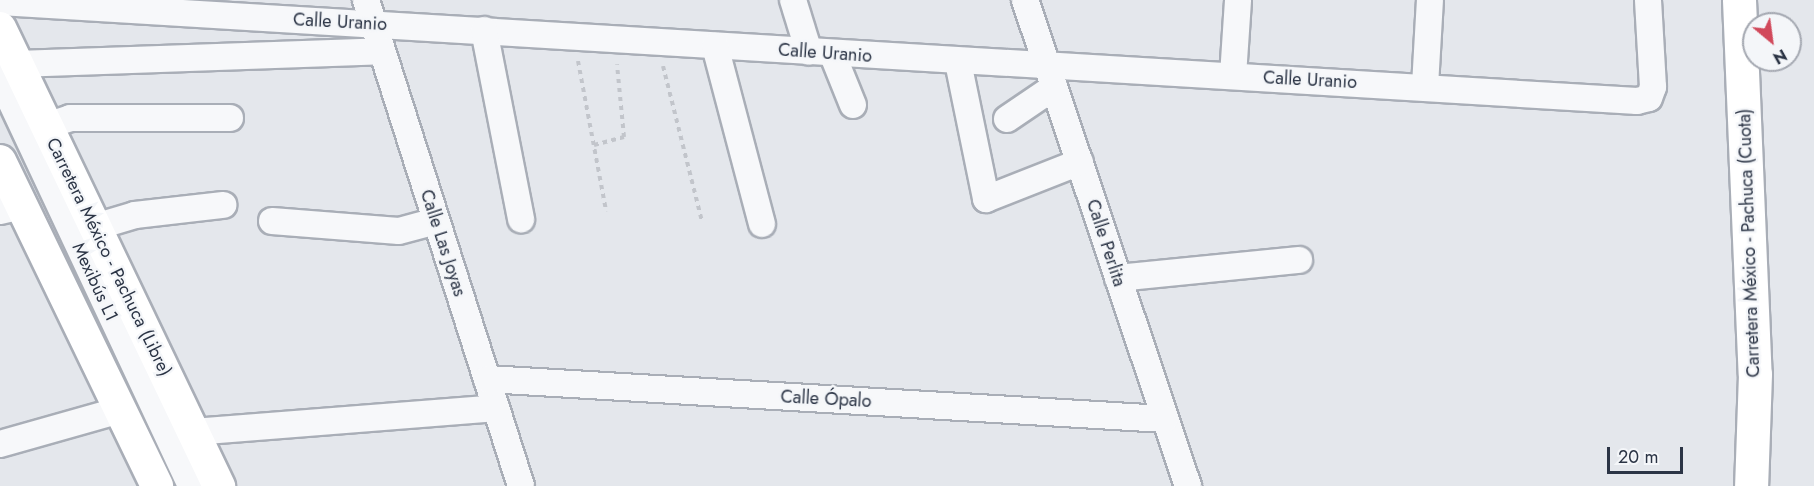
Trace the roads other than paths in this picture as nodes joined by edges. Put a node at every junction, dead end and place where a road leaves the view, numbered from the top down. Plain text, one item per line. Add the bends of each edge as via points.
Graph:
1 (793, 0) edge
2 (1025, 0) edge
3 (1238, 0) edge
4 (1430, 0) edge
5 (1648, 0) edge
6 (1738, 0) edge
7 (0, 2) edge
8 (140, 5) edge
9 (370, 12) edge
10 (0, 28) edge
11 (484, 30) junction
12 (715, 45) junction
13 (382, 51) junction
14 (821, 52) junction
15 (958, 62) junction
16 (8, 71) edge
17 (1233, 76) junction
18 (1051, 77) junction
19 (1425, 86) junction
20 (0, 104) edge
21 (853, 105) dead end
22 (230, 118) dead end
23 (1007, 119) dead end
24 (46, 126) junction
25 (0, 161) edge
26 (1080, 162) junction
27 (223, 205) dead end
28 (11, 208) edge
29 (521, 219) dead end
30 (272, 221) dead end
31 (436, 221) junction
32 (762, 224) dead end
33 (95, 227) junction
34 (1299, 260) dead end
35 (1118, 278) junction
36 (487, 379) junction
37 (496, 408) junction
38 (120, 410) junction
39 (1165, 419) junction
40 (193, 432) junction
41 (0, 444) edge
42 (157, 486) edge
43 (181, 486) edge
44 (191, 486) edge
45 (219, 486) edge
46 (521, 486) edge
47 (1188, 486) edge
48 (1751, 486) edge

1 - 14 street
2 - 18 street, Calle Perlita
3 - 17 street
4 - 19 street
5 - 19 street, Calle Uranio via 1649,98
6 - 48 highway, Carretera México - Pachuca (Cuota) via 1755,374
7 - 8 street, Calle Uranio
8 - 9 street, Calle Uranio
9 - 11 street, Calle Uranio
9 - 13 street, Calle Las Joyas
10 - 16 main road, Carretera México - Pachuca (Libre)
11 - 12 street, Calle Uranio
11 - 29 street
12 - 14 street, Calle Uranio
12 - 32 street
13 - 16 street
13 - 31 street, Calle Las Joyas
14 - 15 street, Calle Uranio
14 - 21 street
15 - 18 street, Calle Uranio
15 - 26 street via 986,198
16 - 24 main road, Carretera México - Pachuca (Libre)
16 - 44 street, Mexibús L1
17 - 18 street, Calle Uranio
17 - 19 street, Calle Uranio
18 - 23 street
18 - 26 street, Calle Perlita
20 - 43 street, Mexibús L1
22 - 24 street via 70,118
24 - 33 main road, Carretera México - Pachuca (Libre)
25 - 28 main road
26 - 35 street, Calle Perlita
27 - 33 street via 135,215
28 - 38 main road
30 - 31 street via 399,231
31 - 36 street, Calle Las Joyas
33 - 40 main road, Carretera México - Pachuca (Libre)
34 - 35 street
35 - 39 street, Calle Perlita
36 - 37 street, Calle Las Joyas
36 - 39 street, Calle Ópalo
37 - 40 street
37 - 46 street, Calle Las Joyas
38 - 41 street
38 - 42 main road
39 - 47 street, Calle Perlita
40 - 45 main road, Carretera México - Pachuca (Libre)

